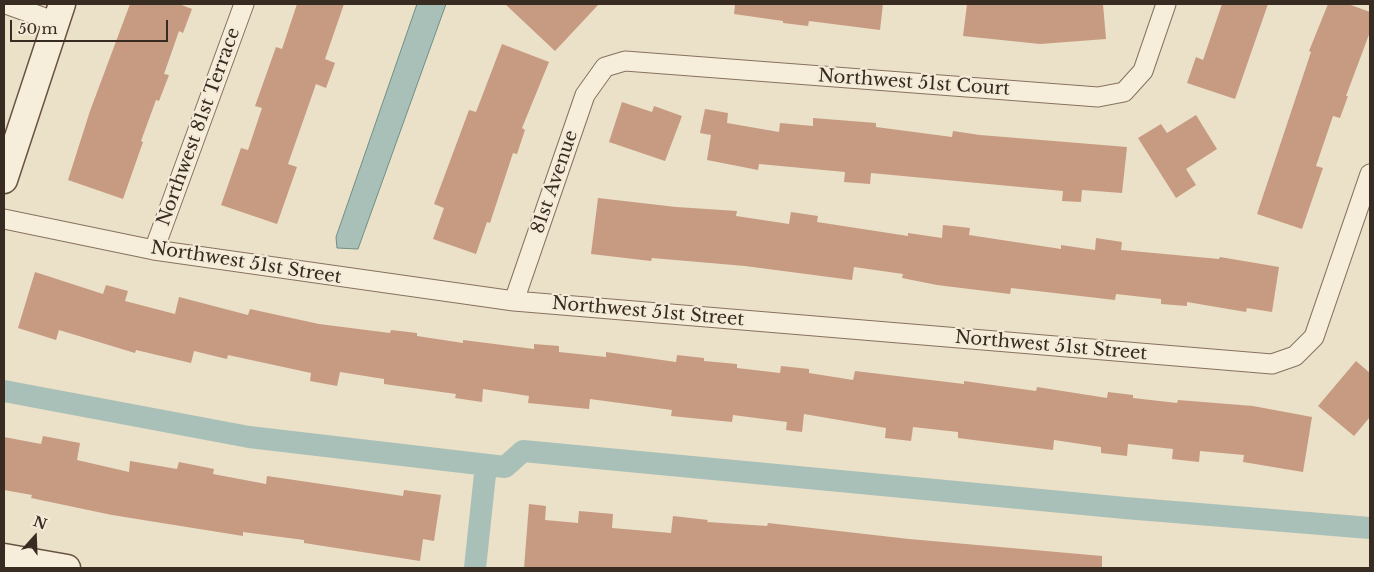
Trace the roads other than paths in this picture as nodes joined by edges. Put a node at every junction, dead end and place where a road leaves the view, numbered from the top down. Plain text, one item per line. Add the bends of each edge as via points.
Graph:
1 (6, 4) edge
2 (244, 4) edge
3 (1166, 4) edge
4 (59, 13) edge
5 (605, 67) joint
6 (1370, 174) edge
7 (4, 180) edge
8 (4, 219) edge
9 (154, 250) junction
10 (514, 301) junction
11 (4, 556) edge
12 (67, 568) edge

1 - 4 street
2 - 9 street, Northwest 81st Terrace
3 - 5 street, Northwest 51st Court via 1143,71 1124,92 1098,97 625,61
4 - 7 street
5 - 10 street, 81st Avenue via 585,95
6 - 10 street, Northwest 51st Street via 1314,337 1295,356 1272,364
8 - 9 street, Northwest 51st Street
9 - 10 street, Northwest 51st Street
11 - 12 street

